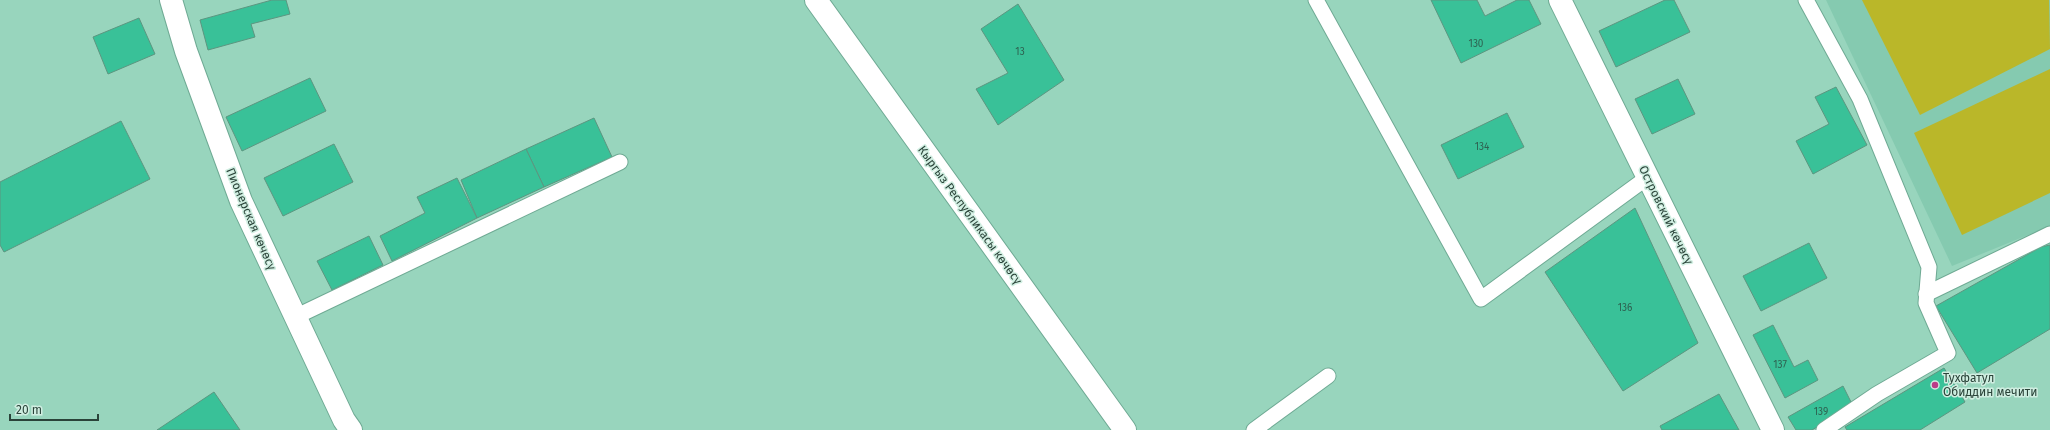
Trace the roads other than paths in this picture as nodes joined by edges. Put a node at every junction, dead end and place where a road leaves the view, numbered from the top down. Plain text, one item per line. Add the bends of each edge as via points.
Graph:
1 (171, 0) edge
2 (816, 0) edge
3 (1316, 0) edge
4 (1560, 0) edge
5 (1806, 0) edge
6 (620, 162) dead end
7 (1648, 177) junction
8 (2050, 234) edge
9 (1926, 294) junction
10 (295, 317) junction
11 (1328, 376) dead end
12 (342, 427) edge
13 (1125, 430) edge
14 (1254, 430) edge
15 (1773, 430) edge
16 (1824, 430) edge

1 - 10 street, Пионерская көчөсү via 186,51 241,201
2 - 13 street, Кыргыз Республикасы көчөсү
3 - 7 lane via 1480,299
4 - 7 street, Островский көчөсү
5 - 9 lane via 1860,99 1929,267
6 - 10 lane
7 - 15 street, Островский көчөсү
8 - 9 lane
9 - 16 lane via 1926,303 1948,353 1877,394
10 - 12 street, Пионерская көчөсү
11 - 14 lane

